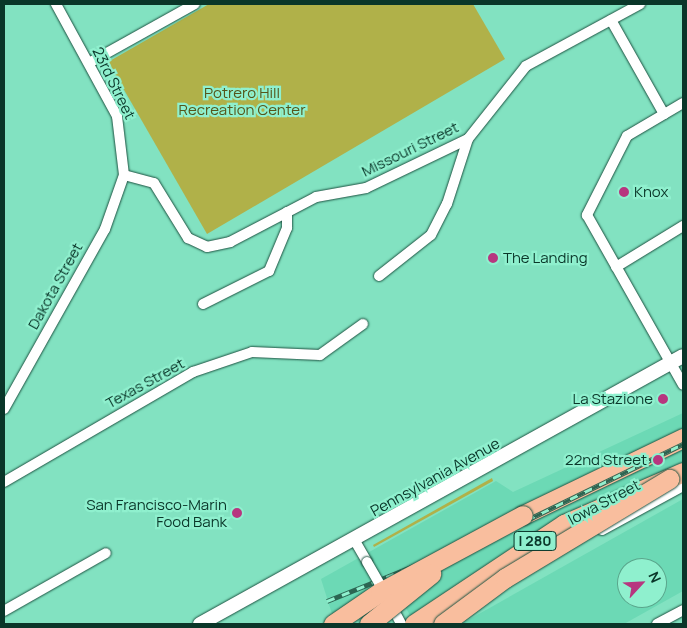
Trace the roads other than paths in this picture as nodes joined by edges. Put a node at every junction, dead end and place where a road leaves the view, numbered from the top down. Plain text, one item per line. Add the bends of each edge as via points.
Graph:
1 (56, 4) edge
2 (195, 4) edge
3 (640, 4) edge
4 (611, 20) junction
5 (89, 63) junction
6 (683, 103) edge
7 (664, 114) junction
8 (468, 139) junction
9 (124, 175) junction
10 (287, 212) junction
11 (683, 226) edge
12 (616, 267) junction
13 (379, 276) dead end
14 (203, 304) dead end
15 (363, 324) dead end
16 (683, 356) edge
17 (670, 363) junction
18 (683, 385) edge
19 (4, 409) edge
20 (683, 438) edge
21 (680, 479) edge
22 (4, 482) edge
23 (523, 515) junction
24 (355, 541) junction
25 (106, 554) dead end
26 (683, 610) edge
27 (4, 611) edge
28 (200, 624) edge
29 (332, 624) edge
30 (369, 624) edge
31 (401, 624) edge
32 (414, 624) edge
33 (432, 624) edge
34 (443, 624) edge
35 (657, 624) edge

1 - 5 street, 23rd Street
2 - 5 street
3 - 4 street, Missouri Street
4 - 7 street
4 - 8 street, Missouri Street via 526,66
5 - 9 street, 23rd Street via 117,116
6 - 7 street
7 - 12 street via 626,136 587,215
8 - 10 street, Missouri Street via 382,182 316,197
8 - 13 street via 447,204 431,235
9 - 10 street, Missouri Street via 154,183 188,238 207,246 218,246
9 - 19 street, Dakota Street via 105,229
10 - 14 street via 287,228 269,272
11 - 12 street
12 - 17 street
15 - 22 street, Texas Street via 320,355 252,352 193,372
16 - 17 main road, Pennsylvania Avenue
17 - 18 street
17 - 24 main road, Pennsylvania Avenue
20 - 23 highway, I 280
21 - 32 highway, I 280, bridge via 564,524
21 - 33 street, Iowa Street via 519,579 491,588
21 - 34 highway, bridge via 505,578
23 - 29 highway, bridge via 380,592
23 - 30 highway, I 280, bridge via 431,575
24 - 28 main road, Pennsylvania Avenue
24 - 31 street, bridge
25 - 27 street
26 - 35 street

